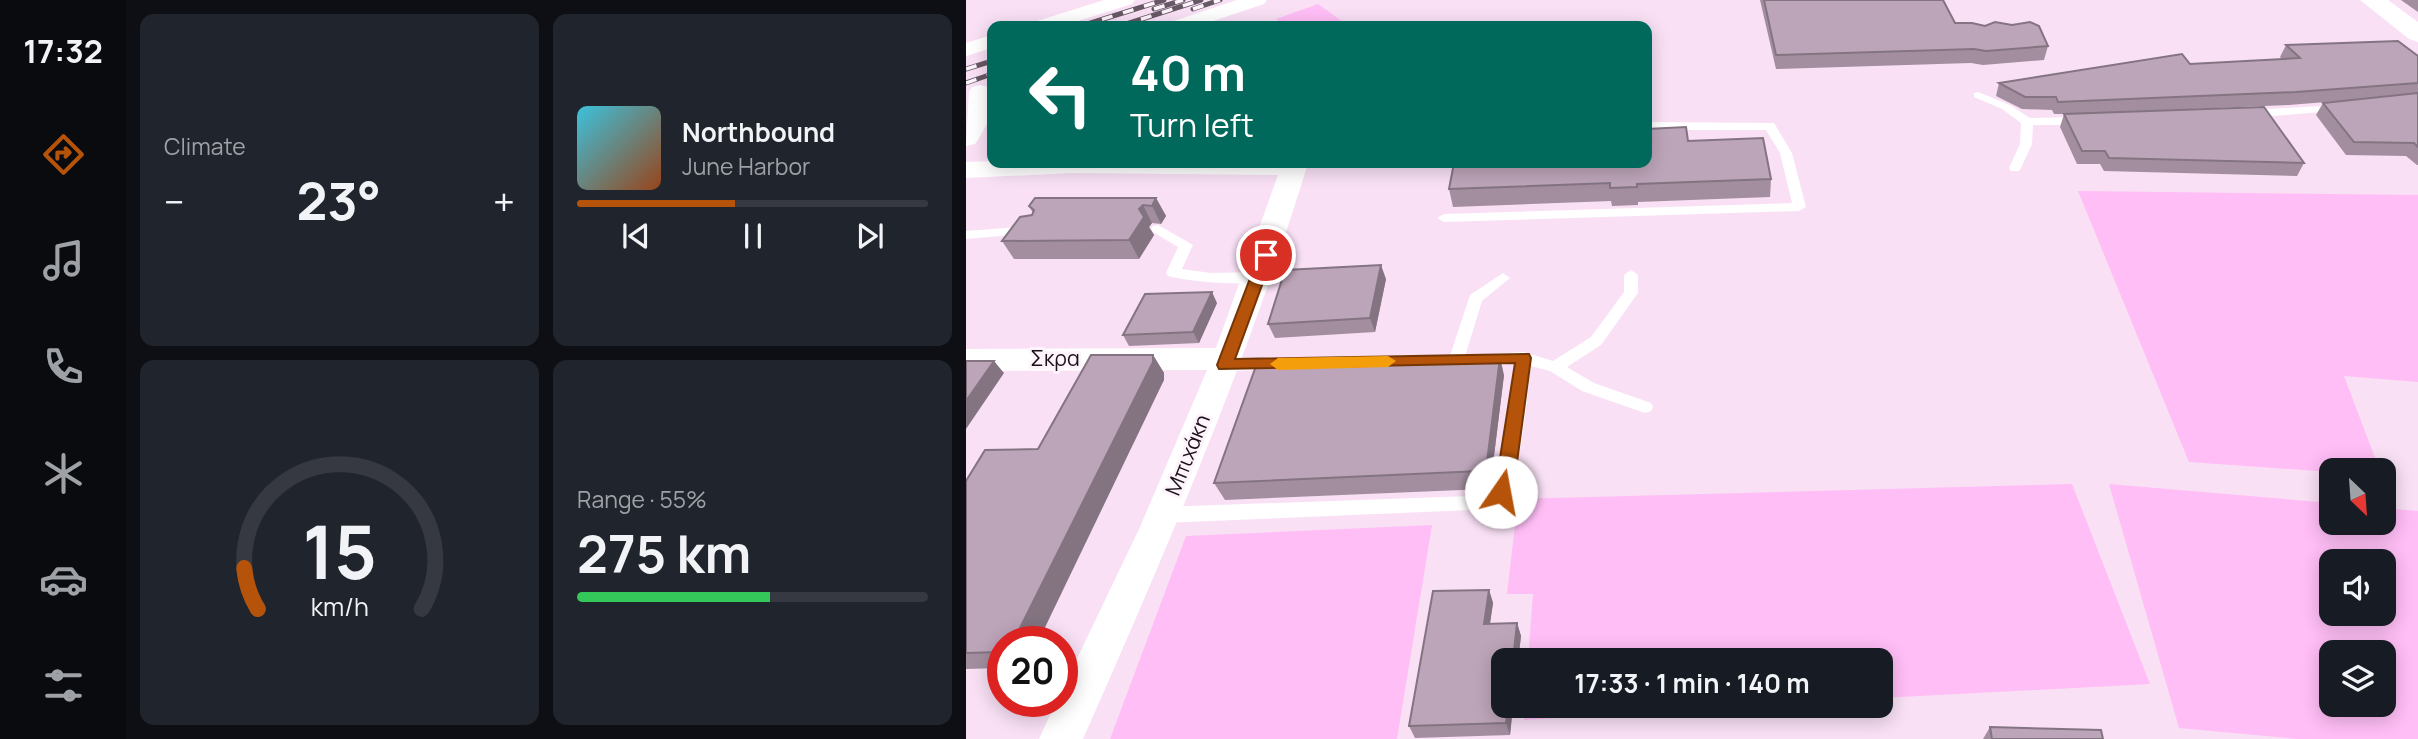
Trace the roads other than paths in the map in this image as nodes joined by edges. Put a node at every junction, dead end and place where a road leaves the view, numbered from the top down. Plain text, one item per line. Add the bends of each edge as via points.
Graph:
1 (1125, 0) edge
2 (2372, 0) edge
3 (1250, 1) edge
4 (1104, 3) edge
5 (1055, 21) edge
6 (1192, 21) edge
7 (1250, 21) edge
8 (2418, 34) edge
9 (987, 43) edge
10 (966, 50) edge
11 (979, 92) edge
12 (1978, 95) dead end
13 (2356, 107) edge
14 (2240, 114) edge
15 (2089, 121) edge
16 (2027, 122) junction
17 (1652, 126) edge
18 (966, 139) edge
19 (1009, 168) edge
20 (1293, 168) edge
21 (2015, 168) dead end
22 (966, 170) edge
23 (1444, 218) dead end
24 (1036, 229) edge
25 (1158, 229) dead end
26 (966, 234) edge
27 (1631, 275) dead end
28 (1259, 277) junction
29 (1503, 278) dead end
30 (1524, 358) junction
31 (966, 360) edge
32 (1420, 360) edge
33 (1226, 362) junction
34 (1555, 367) junction
35 (1645, 407) dead end
36 (1163, 514) junction
37 (1061, 739) edge

1 - 4 street
2 - 8 street
3 - 6 street
3 - 7 street
4 - 5 street
9 - 10 street
11 - 18 street via 980,114
12 - 16 lane
13 - 14 lane
15 - 16 lane
16 - 21 lane via 2026,144
17 - 23 lane via 1770,126 1786,153 1799,207
19 - 22 street
20 - 28 street, Μπιχάκη
24 - 26 lane
25 - 28 lane via 1186,244 1172,273
27 - 34 lane via 1631,293 1596,341
28 - 33 street, Μπιχάκη
29 - 30 lane via 1475,299 1451,359
30 - 34 lane
30 - 36 lane via 1506,477 1493,499
31 - 33 street, Σκρα
32 - 33 lane
33 - 36 street, Μπιχάκη
34 - 35 lane via 1588,387
36 - 37 street, Μπιχάκη

